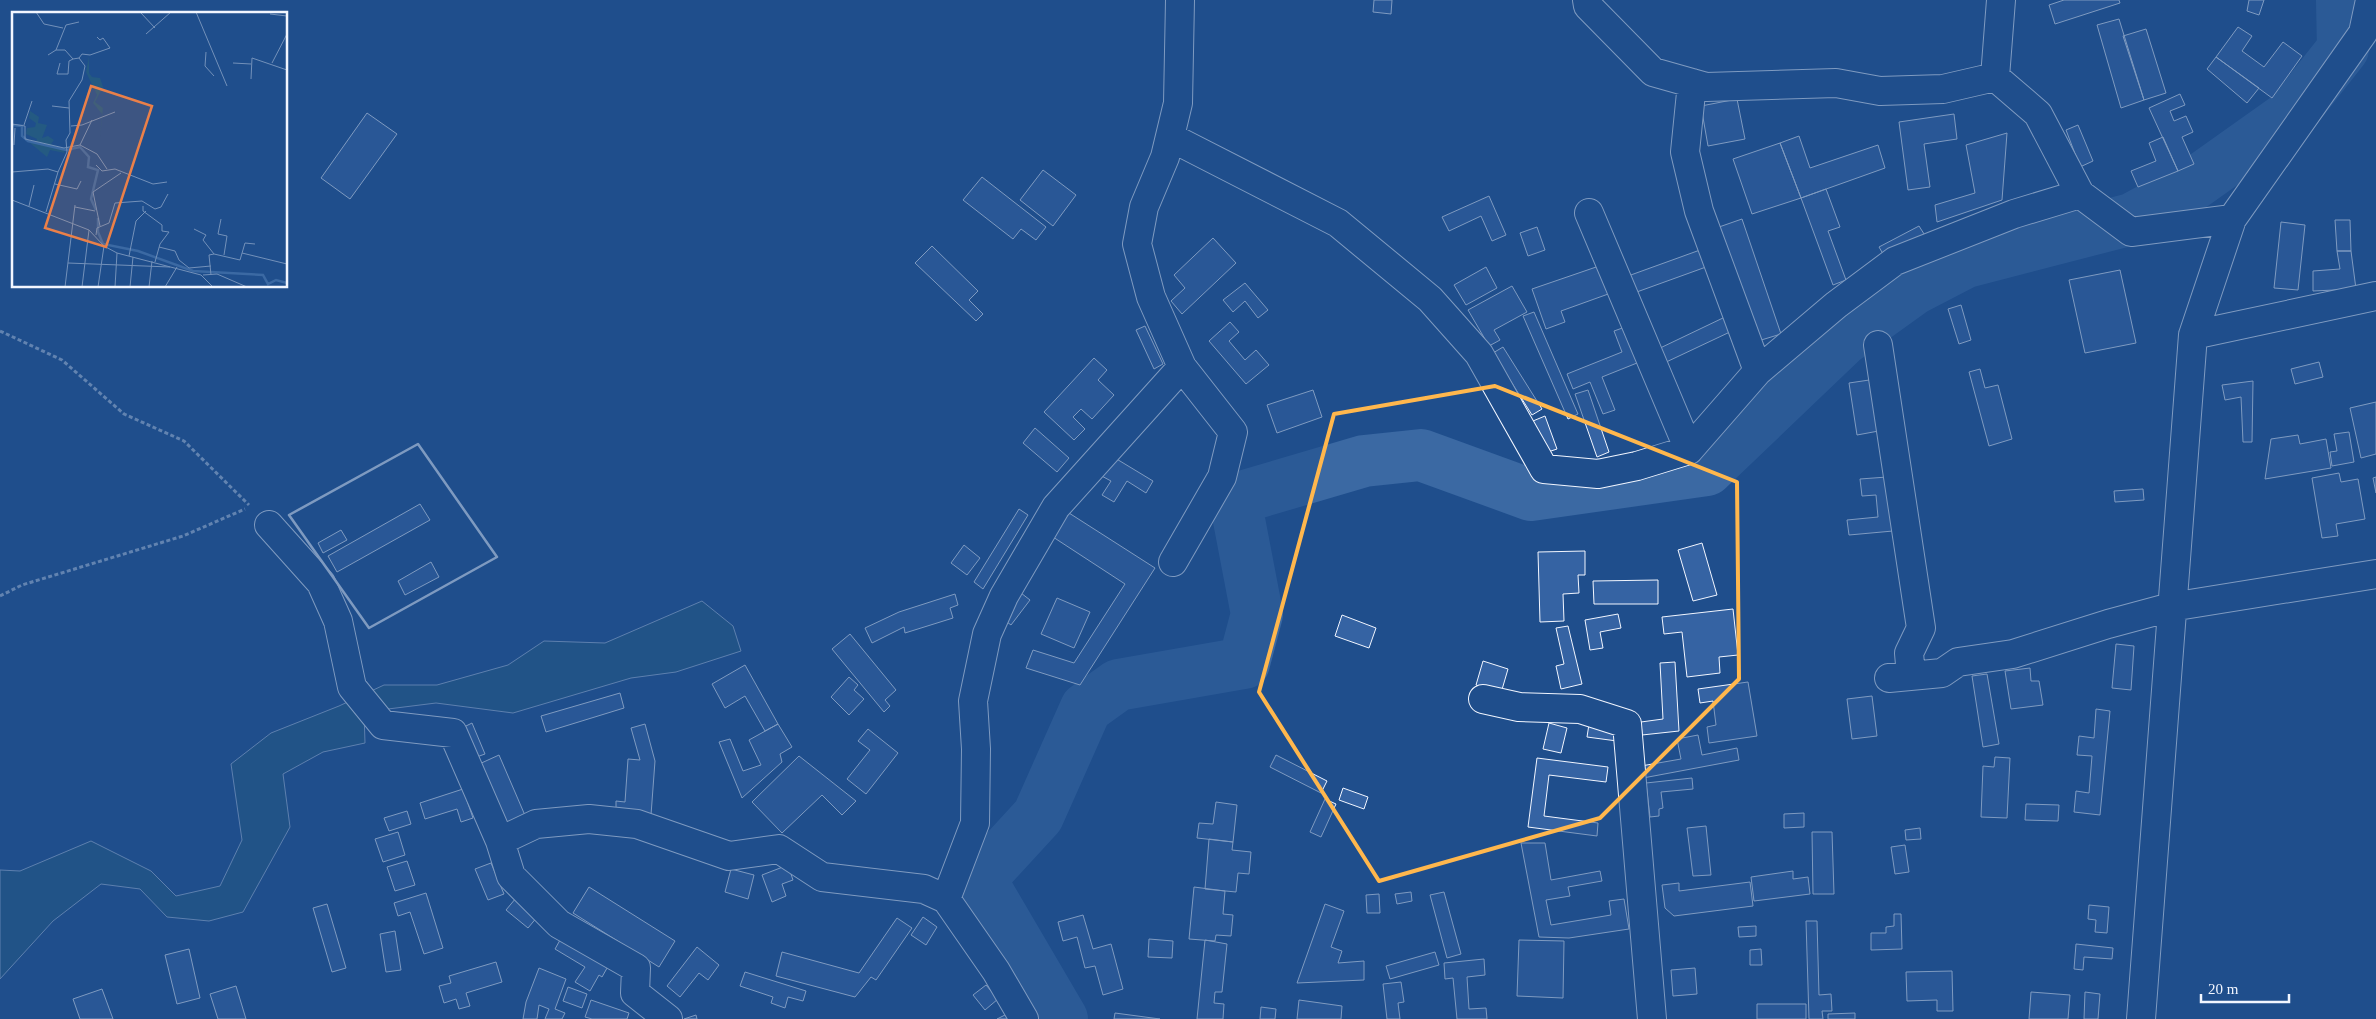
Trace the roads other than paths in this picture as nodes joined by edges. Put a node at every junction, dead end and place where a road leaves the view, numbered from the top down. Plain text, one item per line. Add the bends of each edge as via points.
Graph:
1 (1180, 0) edge
2 (1587, 0) edge
3 (2001, 0) edge
4 (2370, 0) edge
5 (2370, 32) edge
6 (1995, 77) junction
7 (1692, 83) junction
8 (1170, 137) junction
9 (2080, 194) junction
10 (1589, 213) dead end
11 (2232, 219) junction
12 (2376, 296) edge
13 (2193, 335) junction
14 (1878, 345) dead end
15 (1182, 368) junction
16 (1758, 371) junction
17 (1689, 450) junction
18 (269, 525) dead end
19 (1174, 562) dead end
20 (2376, 574) edge
21 (2171, 607) junction
22 (1483, 699) dead end
23 (500, 841) junction
24 (946, 899) junction
25 (668, 1019) edge
26 (1024, 1019) edge
27 (1652, 1019) edge
28 (2141, 1019) edge

1 - 8 street via 1178,103
2 - 7 street via 1588,6 1653,72
3 - 6 street
4 - 5 street
5 - 11 street
6 - 7 street via 1943,89 1880,91 1836,83 1706,87
6 - 9 street via 2038,114
7 - 16 street via 1685,152 1700,211
8 - 15 street via 1144,207 1137,244 1151,297
8 - 17 street via 1338,224 1430,299 1479,354 1544,469 1598,474
9 - 11 street via 2131,232
9 - 16 street via 2014,214 1895,261 1836,305
10 - 17 street
11 - 13 street
12 - 13 street
13 - 21 street
14 - 21 street via 1921,628 1900,677 1942,673 1958,662 2013,654
15 - 19 street via 1233,432 1222,477
15 - 24 street via 1056,507 1004,596 988,634 973,701 975,823
16 - 17 street
18 - 23 street via 321,583 338,621 352,687 383,725 453,733
20 - 21 street
21 - 28 street
22 - 27 street via 1519,707 1580,709 1627,724
23 - 24 street via 536,824 590,819 637,824 729,856 779,849 822,878 924,889
23 - 25 street via 510,876 560,924 636,968 635,993
24 - 26 street via 996,971

